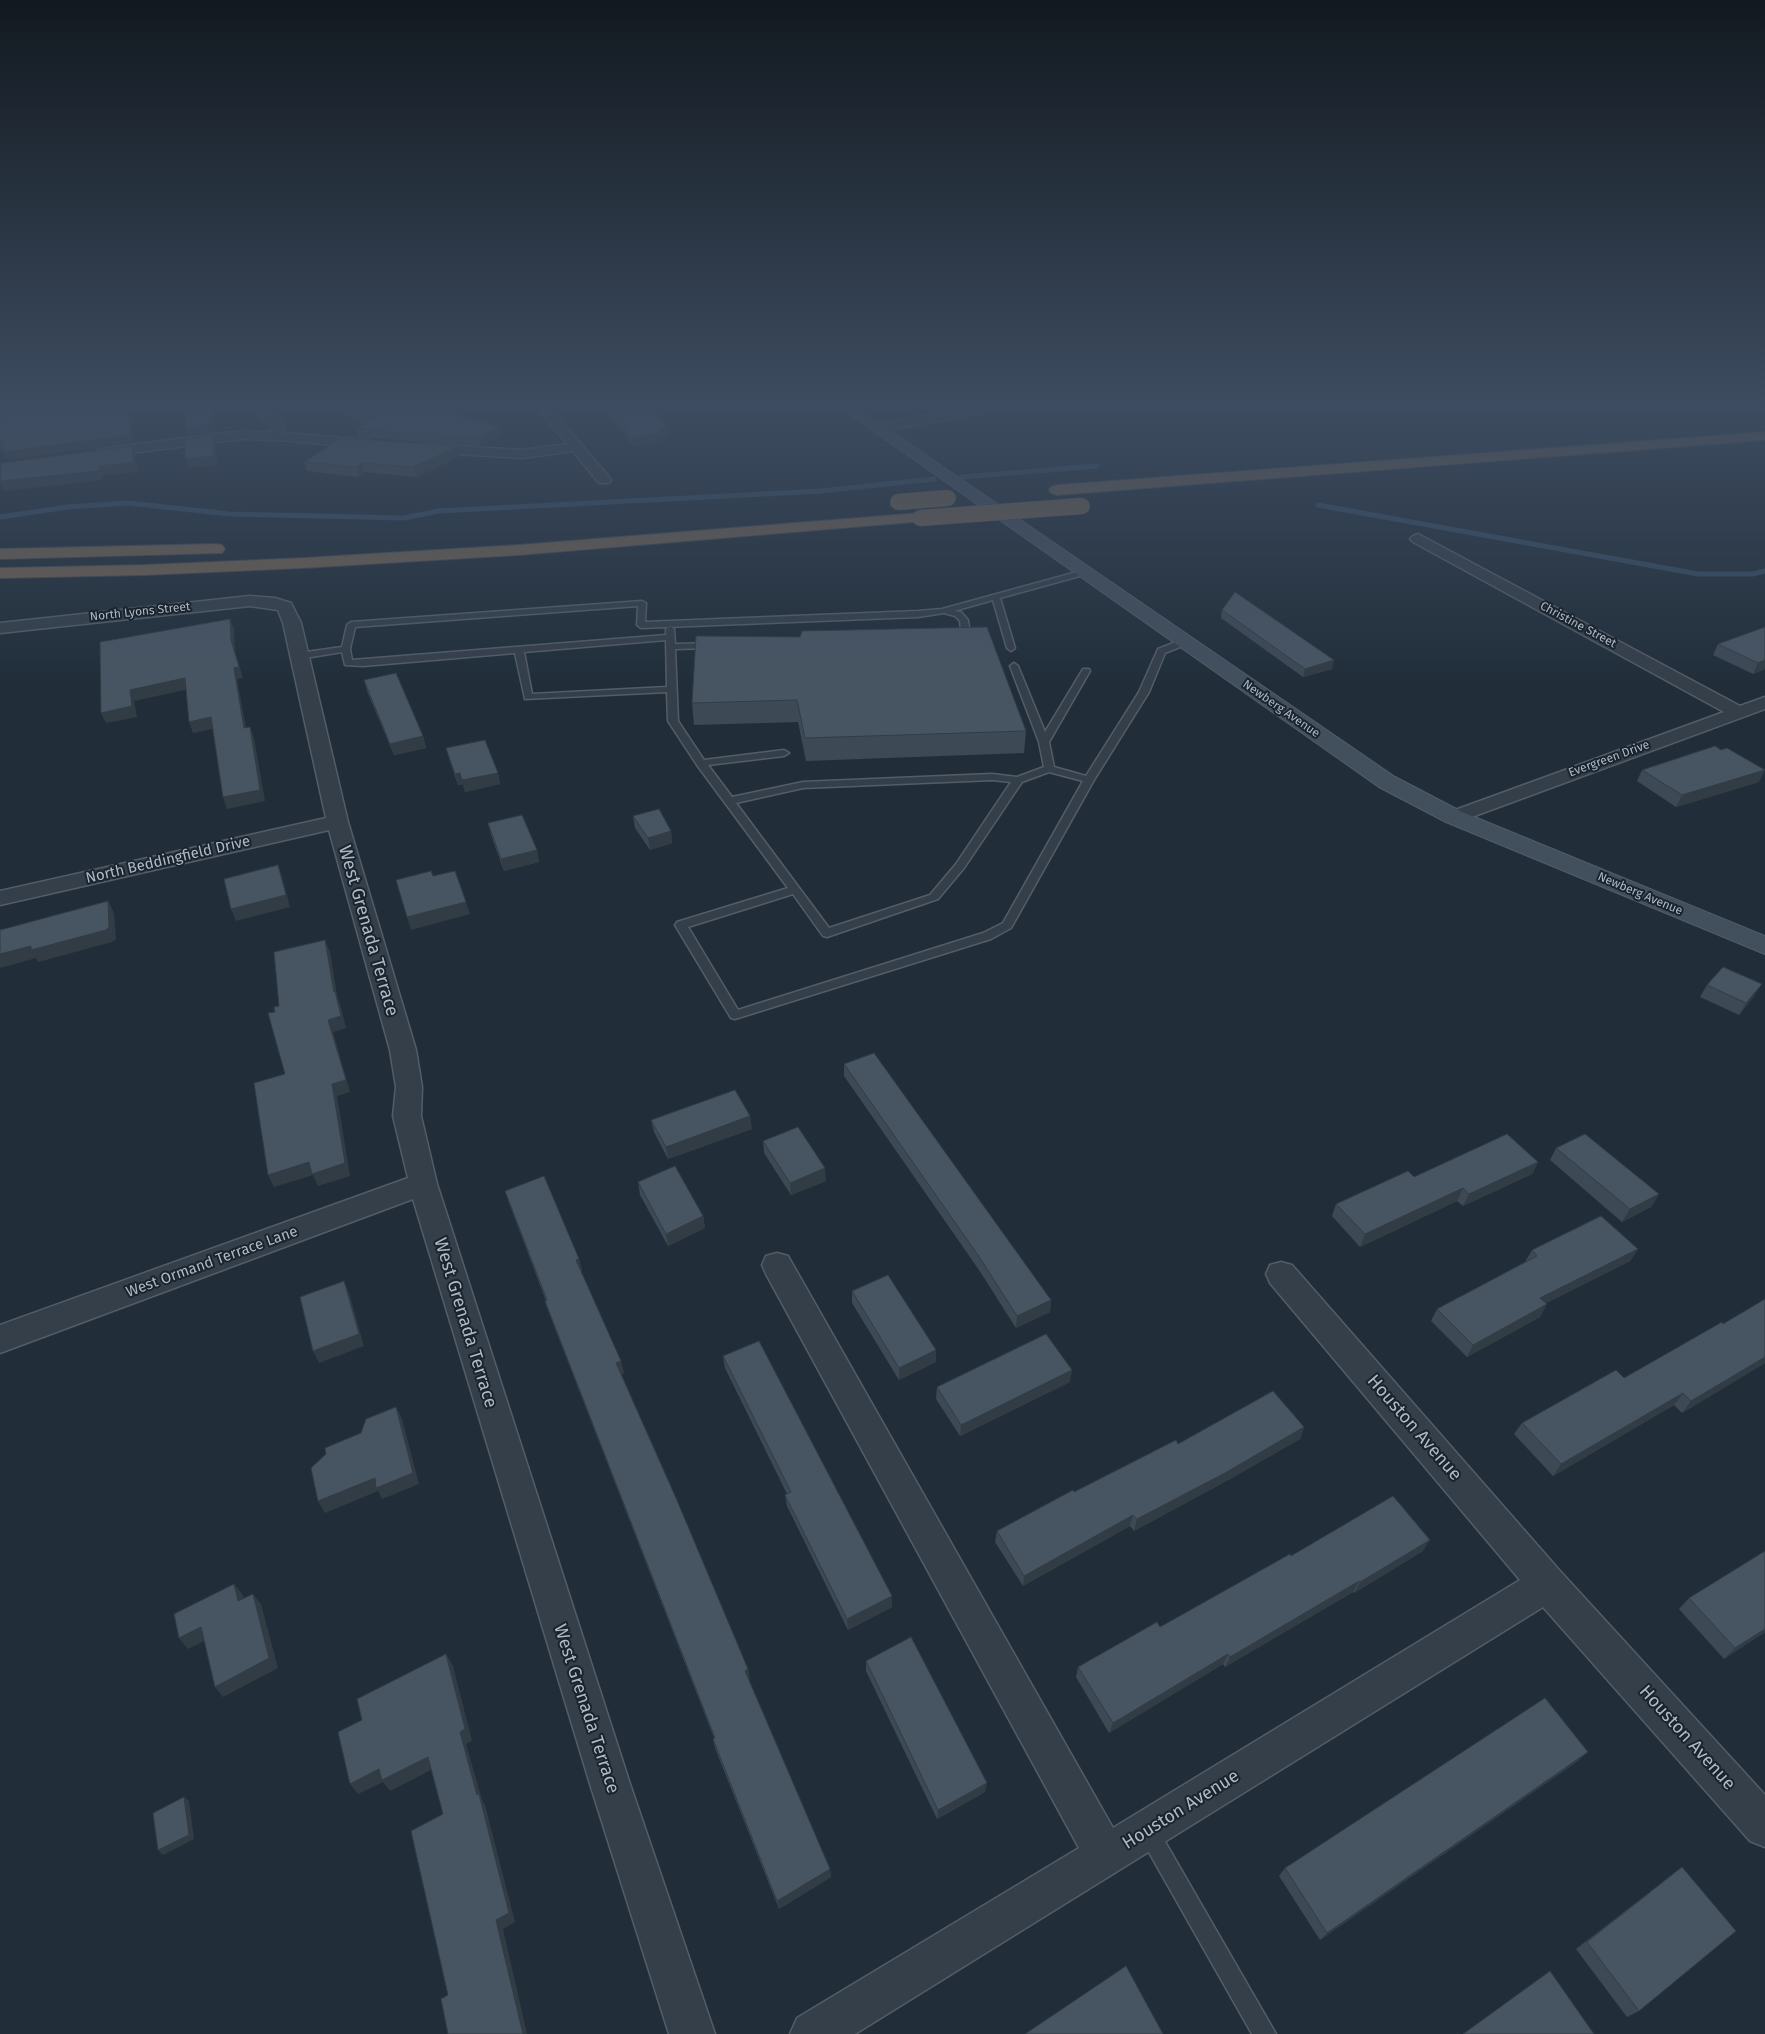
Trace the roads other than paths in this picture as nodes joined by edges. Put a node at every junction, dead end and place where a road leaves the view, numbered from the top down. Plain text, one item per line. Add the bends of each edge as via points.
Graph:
1 (973, 496) edge
2 (974, 496) edge
3 (878, 504) dead end
4 (1100, 504) dead end
5 (1418, 539) dead end
6 (235, 548) dead end
7 (0, 554) edge
8 (1084, 572) junction
9 (0, 573) edge
10 (996, 597) junction
11 (279, 604) joint
12 (943, 611) junction
13 (670, 624) junction
14 (0, 628) edge
15 (947, 635) edge
16 (670, 642) junction
17 (1184, 642) junction
18 (720, 645) edge
19 (1011, 648) dead end
20 (346, 649) junction
21 (519, 649) junction
22 (299, 656) junction
23 (1014, 666) dead end
24 (1086, 671) dead end
25 (672, 689) junction
26 (1765, 703) edge
27 (1738, 712) junction
28 (1044, 742) junction
29 (784, 754) dead end
30 (701, 763) junction
31 (1049, 769) junction
32 (1018, 780) junction
33 (1089, 780) junction
34 (729, 801) junction
35 (1454, 817) junction
36 (336, 822) junction
37 (795, 890) junction
38 (0, 898) edge
39 (1765, 946) edge
40 (423, 1184) junction
41 (777, 1265) dead end
42 (1280, 1274) dead end
43 (0, 1339) edge
44 (1548, 1584) junction
45 (1765, 1826) edge
46 (1147, 1831) junction
47 (1106, 1856) junction
48 (692, 2034) edge
49 (813, 2034) edge
50 (1265, 2034) edge

1 - 3 highway, bridge
2 - 8 street, Newberg Avenue
4 - 9 highway, bridge via 518,550 303,563
5 - 27 street, Christine Street
6 - 7 highway
8 - 10 lane
8 - 17 street, Newberg Avenue
10 - 12 lane
10 - 19 lane
11 - 14 street, North Lyons Street via 231,602
11 - 22 street, West Grenada Terrace via 285,607 292,623
12 - 13 lane
12 - 15 lane via 958,614 964,620 966,634
13 - 16 lane
13 - 20 lane via 641,625 642,602 351,625
16 - 18 lane
16 - 21 lane
16 - 25 lane
17 - 33 lane via 1161,651 1144,692
17 - 35 street, Newberg Avenue via 1388,782
20 - 21 lane via 348,663
20 - 22 lane
21 - 25 lane via 528,697
22 - 36 street, West Grenada Terrace
23 - 28 lane
24 - 28 lane
25 - 30 lane via 673,721
26 - 27 street, Evergreen Drive
27 - 35 street, Evergreen Drive
28 - 31 lane
29 - 30 lane
30 - 34 lane
31 - 32 lane
31 - 33 lane
32 - 34 lane via 992,777 803,785
32 - 37 lane via 960,866 934,897 827,933
33 - 37 lane via 1007,925 987,936 736,1015 681,925
34 - 37 lane
35 - 39 street, Newberg Avenue
36 - 38 street, North Beddingfield Drive
36 - 40 street, West Grenada Terrace via 403,1050 409,1087 407,1116
40 - 43 street, West Ormand Terrace Lane
40 - 48 street, West Grenada Terrace via 601,1756
41 - 47 street
42 - 44 street, Houston Avenue
44 - 45 street, Houston Avenue
44 - 46 street, Houston Avenue
46 - 47 street, Houston Avenue
46 - 50 lane
47 - 49 street, Houston Avenue

